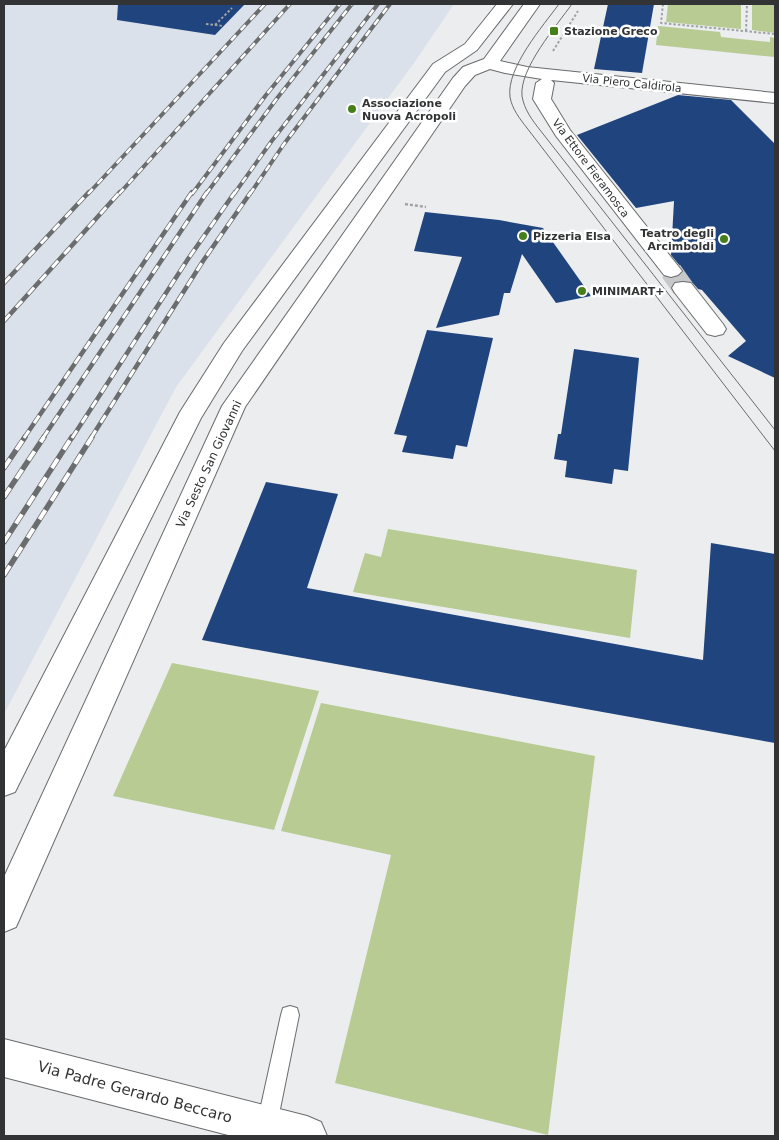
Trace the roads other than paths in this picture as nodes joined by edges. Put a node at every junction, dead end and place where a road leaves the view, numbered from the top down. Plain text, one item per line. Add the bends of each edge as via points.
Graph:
1 (505, 4) edge
2 (532, 4) edge
3 (490, 63) junction
4 (545, 83) dead end
5 (775, 98) edge
6 (715, 329) dead end
7 (4, 782) edge
8 (4, 915) edge
9 (290, 1015) dead end
10 (4, 1058) edge
11 (267, 1126) junction
12 (307, 1136) edge

1 - 7 street via 471,47 439,68 232,348 189,418
2 - 3 street
3 - 5 street, Via Piero Caldirola via 528,72
3 - 8 street, Via Sesto San Giovanni via 469,71 459,82 234,406
4 - 6 street, Via Ettore Fieramosca via 542,98 562,132
9 - 11 lane
10 - 11 street, Via Padre Gerardo Beccaro
11 - 12 street, Via Padre Gerardo Beccaro

